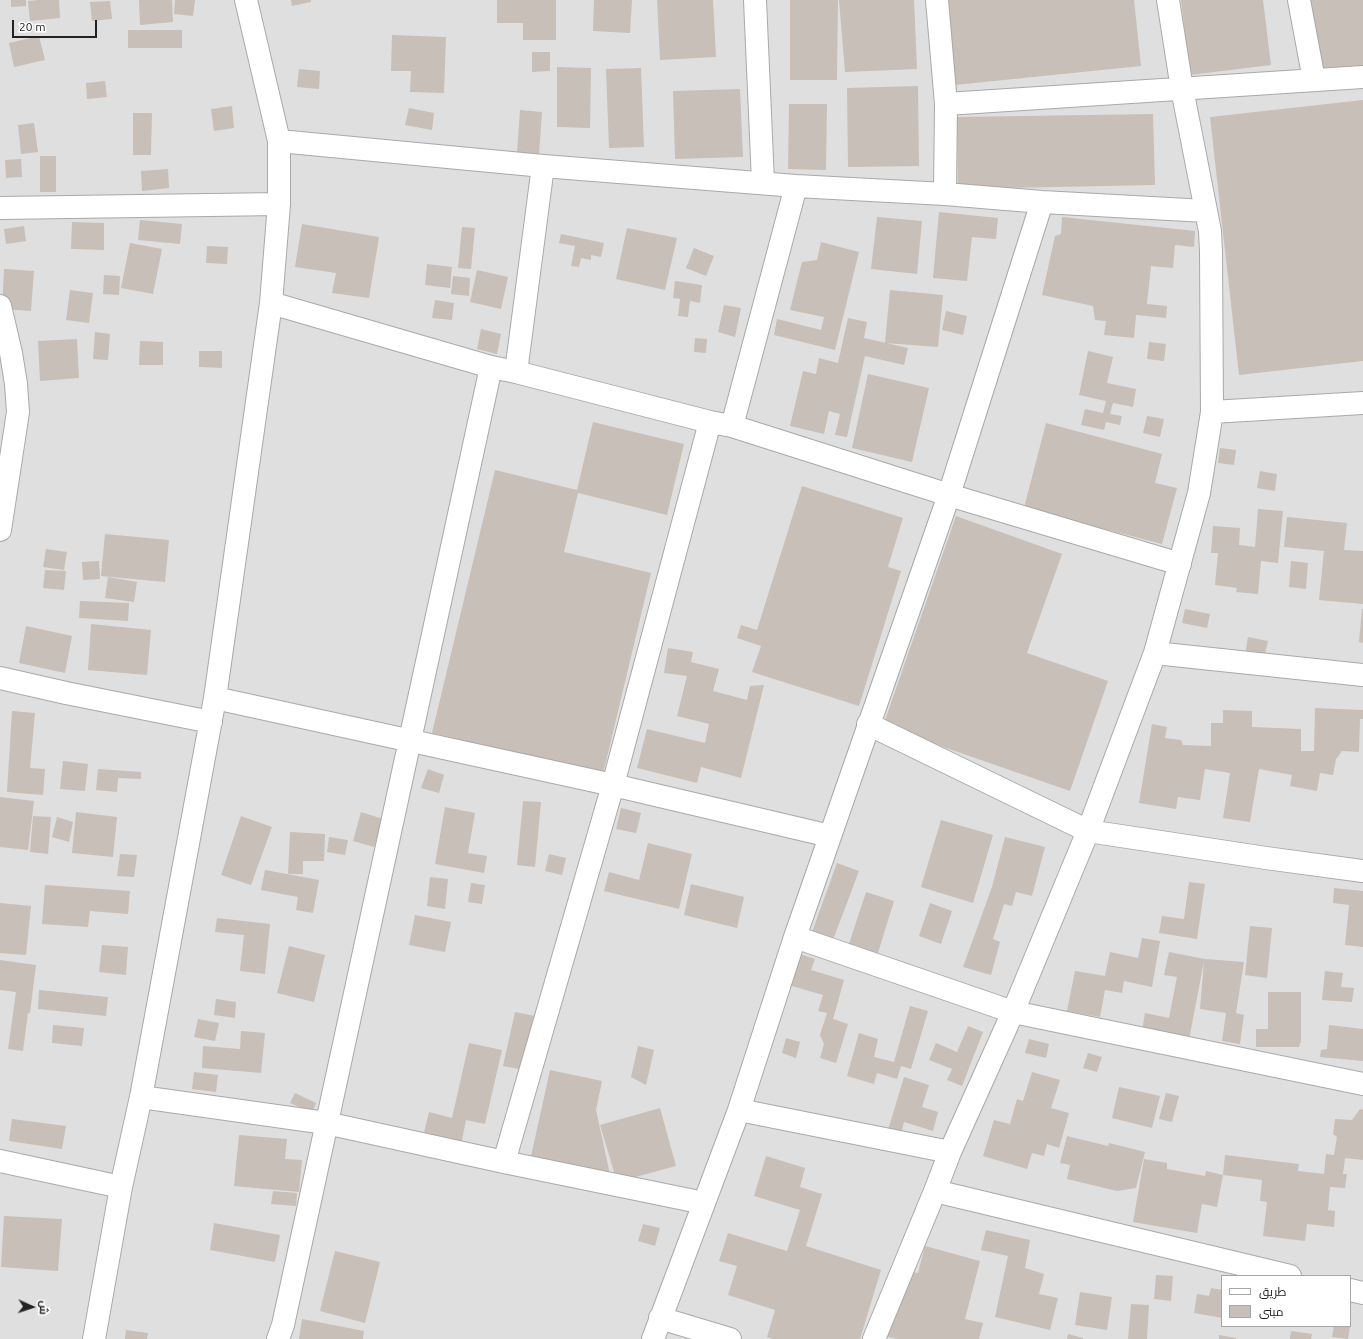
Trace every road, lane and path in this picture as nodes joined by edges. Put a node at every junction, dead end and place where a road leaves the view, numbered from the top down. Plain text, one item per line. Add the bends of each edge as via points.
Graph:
1 (246, 0) edge
2 (755, 0) edge
3 (937, 0) edge
4 (1168, 0) edge
5 (1299, 0) edge
6 (1363, 77) edge
7 (1314, 80) junction
8 (1182, 89) junction
9 (946, 104) junction
10 (279, 141) junction
11 (543, 166) junction
12 (763, 182) junction
13 (796, 186) junction
14 (945, 194) junction
15 (1042, 202) junction
16 (279, 204) junction
17 (0, 208) edge
18 (1206, 211) junction
19 (271, 303) junction
20 (0, 306) edge
21 (491, 367) junction
22 (516, 372) junction
23 (1363, 403) edge
24 (1212, 412) junction
25 (710, 422) junction
26 (732, 426) junction
27 (949, 495) junction
28 (0, 530) edge
29 (1180, 564) junction
30 (1155, 653) junction
31 (1363, 675) edge
32 (0, 678) edge
33 (215, 698) junction
34 (211, 722) junction
35 (868, 724) junction
36 (409, 741) junction
37 (613, 785) junction
38 (1088, 831) junction
39 (830, 836) junction
40 (1363, 871) edge
41 (795, 937) junction
42 (1013, 1012) junction
43 (1363, 1084) edge
44 (141, 1097) junction
45 (739, 1110) junction
46 (326, 1124) junction
47 (950, 1152) junction
48 (0, 1161) edge
49 (504, 1162) junction
50 (121, 1187) junction
51 (935, 1191) junction
52 (704, 1203) junction
53 (1286, 1275) edge
54 (1351, 1290) edge
55 (1363, 1293) edge
56 (660, 1318) junction
57 (94, 1339) edge
58 (278, 1339) edge
59 (653, 1339) edge
60 (730, 1339) edge
61 (874, 1339) edge

1 - 10 street
2 - 12 street
3 - 9 street
4 - 8 street
5 - 7 street
6 - 7 street
7 - 8 street
8 - 9 street
8 - 18 street
9 - 14 street
10 - 11 street
10 - 16 street
11 - 12 street
11 - 22 street
12 - 13 street
13 - 14 street
13 - 26 street
14 - 15 street
15 - 18 street
15 - 27 street
16 - 17 street
16 - 19 street
18 - 24 street via 1211,252
19 - 21 street
19 - 33 street
20 - 28 street via 15,376 18,412
21 - 22 street
21 - 36 street
22 - 25 street
23 - 24 street
24 - 29 street via 1199,493
25 - 26 street
25 - 37 street
26 - 27 street
27 - 29 street
27 - 35 street
29 - 30 street
30 - 31 street
30 - 38 street
32 - 34 street
33 - 34 street
33 - 36 street
34 - 44 street
35 - 38 street
35 - 39 street
36 - 37 street
36 - 46 street
37 - 39 street
37 - 49 street
38 - 40 street
38 - 42 street
39 - 41 street
41 - 42 street
41 - 45 street
42 - 43 street
42 - 47 street
44 - 46 street
44 - 50 street
45 - 47 street
45 - 52 street
46 - 49 street
46 - 58 street
47 - 51 street
48 - 50 street
49 - 52 street
50 - 57 street
51 - 53 street
51 - 61 street
52 - 56 street
54 - 55 street
56 - 59 street
56 - 60 street

